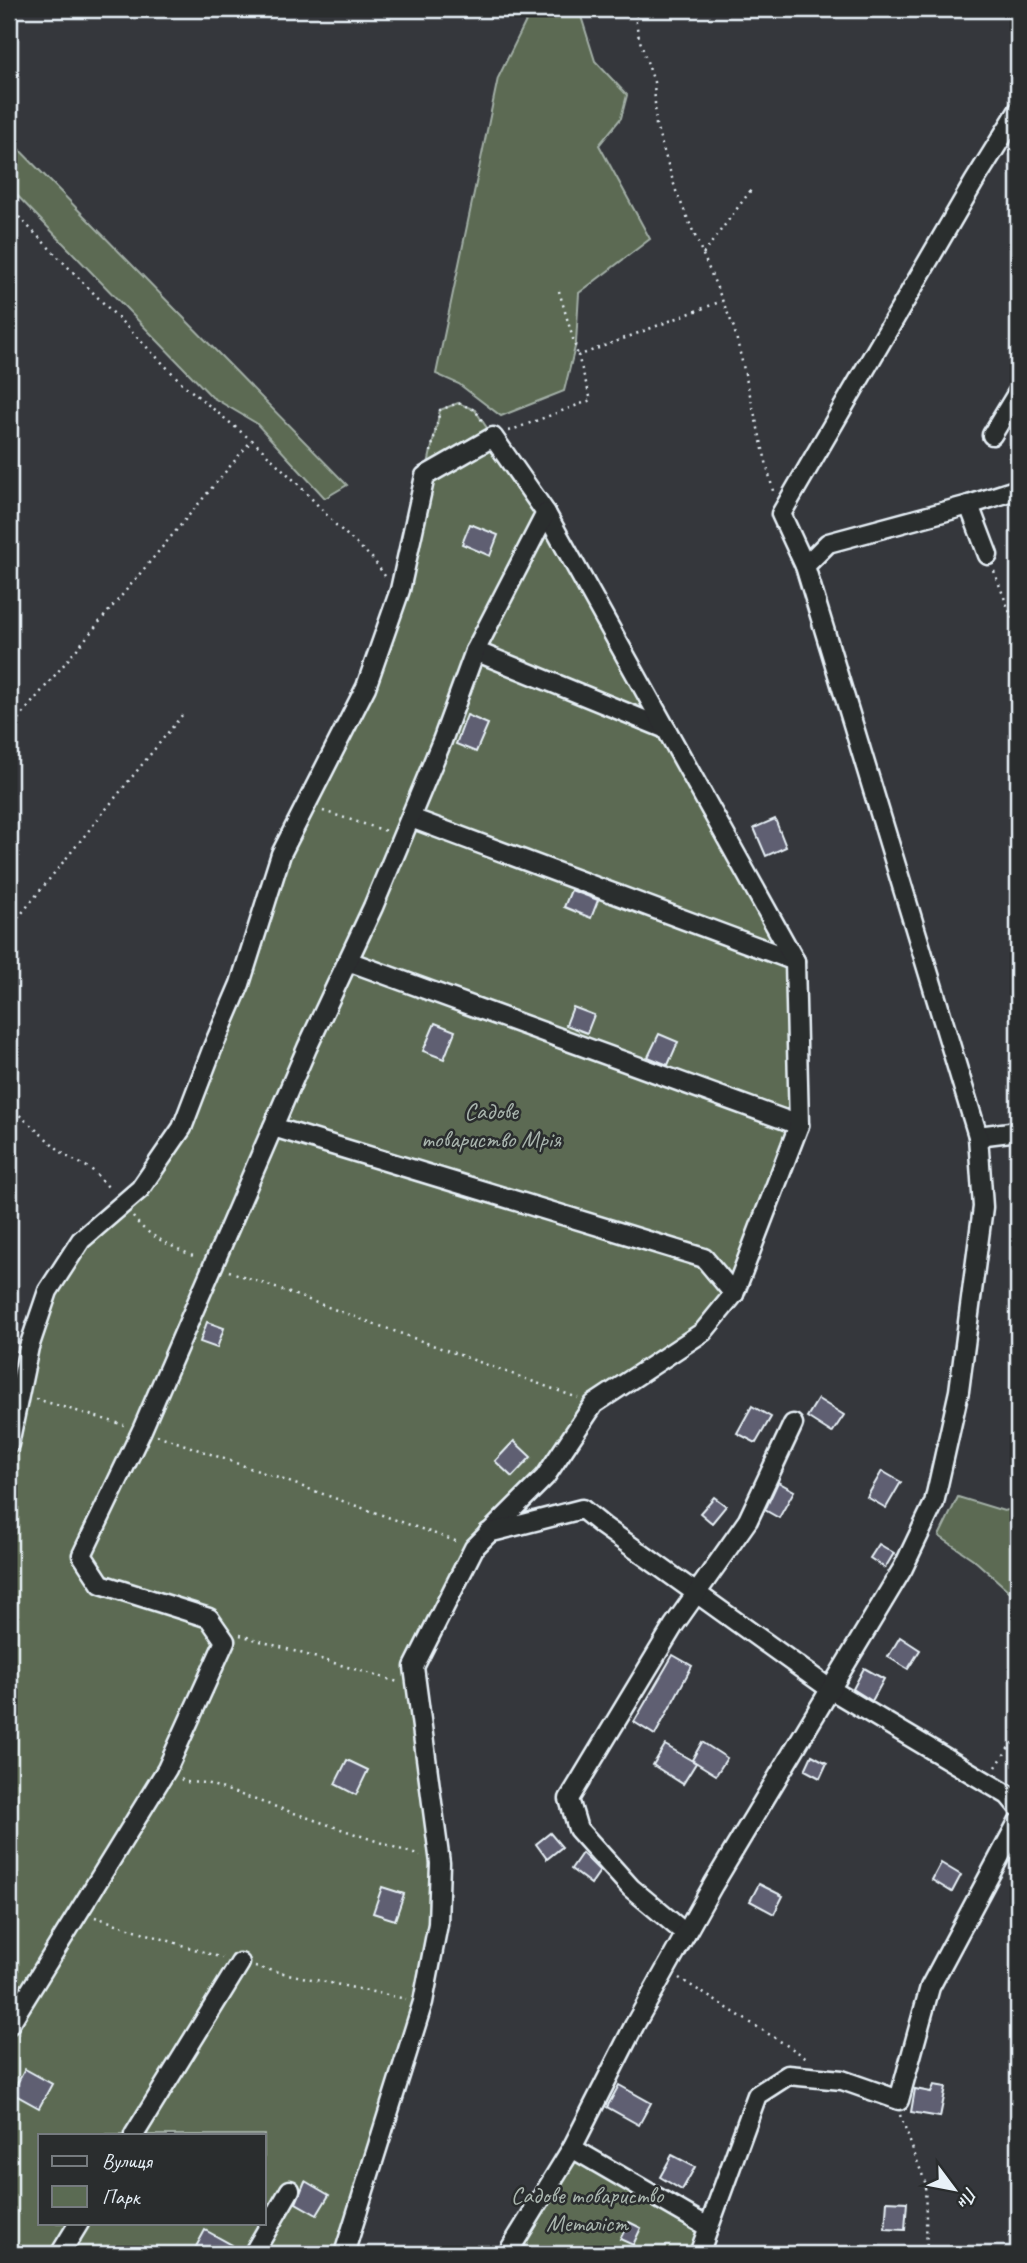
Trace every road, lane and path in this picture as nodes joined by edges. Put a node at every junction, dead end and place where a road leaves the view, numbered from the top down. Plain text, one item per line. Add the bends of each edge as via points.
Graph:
1 (641, 9) edge
2 (1018, 111) edge
3 (751, 190) dead end
4 (9, 207) edge
5 (703, 254) junction
6 (559, 291) dead end
7 (722, 301) junction
8 (579, 356) junction
9 (1018, 393) edge
10 (992, 435) dead end
11 (494, 437) junction
12 (252, 440) junction
13 (425, 476) junction
14 (1018, 489) edge
15 (969, 505) junction
16 (546, 513) junction
17 (780, 514) junction
18 (988, 555) joint
19 (805, 566) junction
20 (400, 590) junction
21 (1018, 634) edge
22 (475, 651) junction
23 (183, 714) dead end
24 (666, 729) junction
25 (9, 730) edge
26 (307, 806) junction
27 (411, 818) junction
28 (403, 836) junction
29 (9, 929) edge
30 (348, 961) junction
31 (795, 961) junction
32 (9, 1107) edge
33 (799, 1125) junction
34 (273, 1127) junction
35 (1018, 1131) edge
36 (978, 1136) junction
37 (123, 1203) junction
38 (212, 1265) junction
39 (734, 1294) junction
40 (33, 1398) dead end
41 (594, 1404) junction
42 (793, 1424) dead end
43 (142, 1430) junction
44 (9, 1444) edge
45 (488, 1533) junction
46 (474, 1548) junction
47 (696, 1593) junction
48 (217, 1629) junction
49 (417, 1688) junction
50 (830, 1689) junction
51 (1018, 1741) edge
52 (167, 1769) junction
53 (985, 1782) junction
54 (1018, 1807) edge
55 (1018, 1822) edge
56 (440, 1863) junction
57 (686, 1934) junction
58 (240, 1964) dead end
59 (666, 1970) junction
60 (9, 2025) edge
61 (807, 2058) dead end
62 (900, 2100) junction
63 (135, 2134) edge
64 (572, 2148) junction
65 (290, 2190) dead end
66 (78, 2224) edge
67 (708, 2227) junction
68 (60, 2254) edge
69 (253, 2254) edge
70 (344, 2254) edge
71 (507, 2254) edge
72 (699, 2254) edge
73 (927, 2254) edge

1 - 5 path via 635,17 654,82 656,125 676,191
2 - 17 street
3 - 5 path
4 - 12 path via 184,385
5 - 7 path
6 - 8 path
7 - 8 path
7 - 17 path via 734,328
8 - 11 path via 591,400
9 - 10 street
11 - 13 street
11 - 13 path via 475,410 458,403 440,410
11 - 16 street
12 - 20 path
12 - 25 path
13 - 20 street
14 - 15 street
15 - 18 street
15 - 19 street via 828,543
16 - 22 street
16 - 24 street
17 - 19 street
18 - 21 path
19 - 36 street
20 - 26 street via 366,687
22 - 24 street
22 - 27 street
23 - 29 path
24 - 31 street
26 - 28 path
26 - 37 street via 281,854 240,984 183,1128 140,1189
27 - 28 street
27 - 31 street
28 - 30 street
30 - 33 street
30 - 34 street
31 - 33 street
32 - 37 path via 66,1156 91,1169
33 - 39 street
34 - 38 street
34 - 39 street via 704,1258
35 - 36 street
36 - 50 street via 984,1207 959,1391 934,1503 903,1568
37 - 38 path via 138,1224
37 - 44 street via 80,1240 48,1291 29,1347
38 - 41 path
38 - 43 street
39 - 41 street via 703,1332
40 - 43 path
41 - 45 street via 545,1476
42 - 47 street via 748,1520
43 - 46 path
43 - 48 street via 82,1555 101,1584 209,1618
45 - 46 street
45 - 47 street via 582,1508
46 - 49 street via 414,1667
47 - 50 street
47 - 57 street via 569,1799 578,1829 631,1888
48 - 49 path
48 - 52 street via 225,1642
49 - 56 street
50 - 53 street
50 - 57 street
51 - 53 path
52 - 56 path via 185,1782 206,1783
52 - 60 street
53 - 54 street via 1008,1795
55 - 62 street via 930,1987
56 - 70 street via 438,1924 423,2003
57 - 59 street
58 - 63 street
59 - 61 path
59 - 64 street
62 - 67 street via 842,2080 788,2075 757,2095
62 - 73 path via 901,2119 925,2182
64 - 67 street
64 - 71 street
65 - 69 street
66 - 68 street
67 - 72 street

